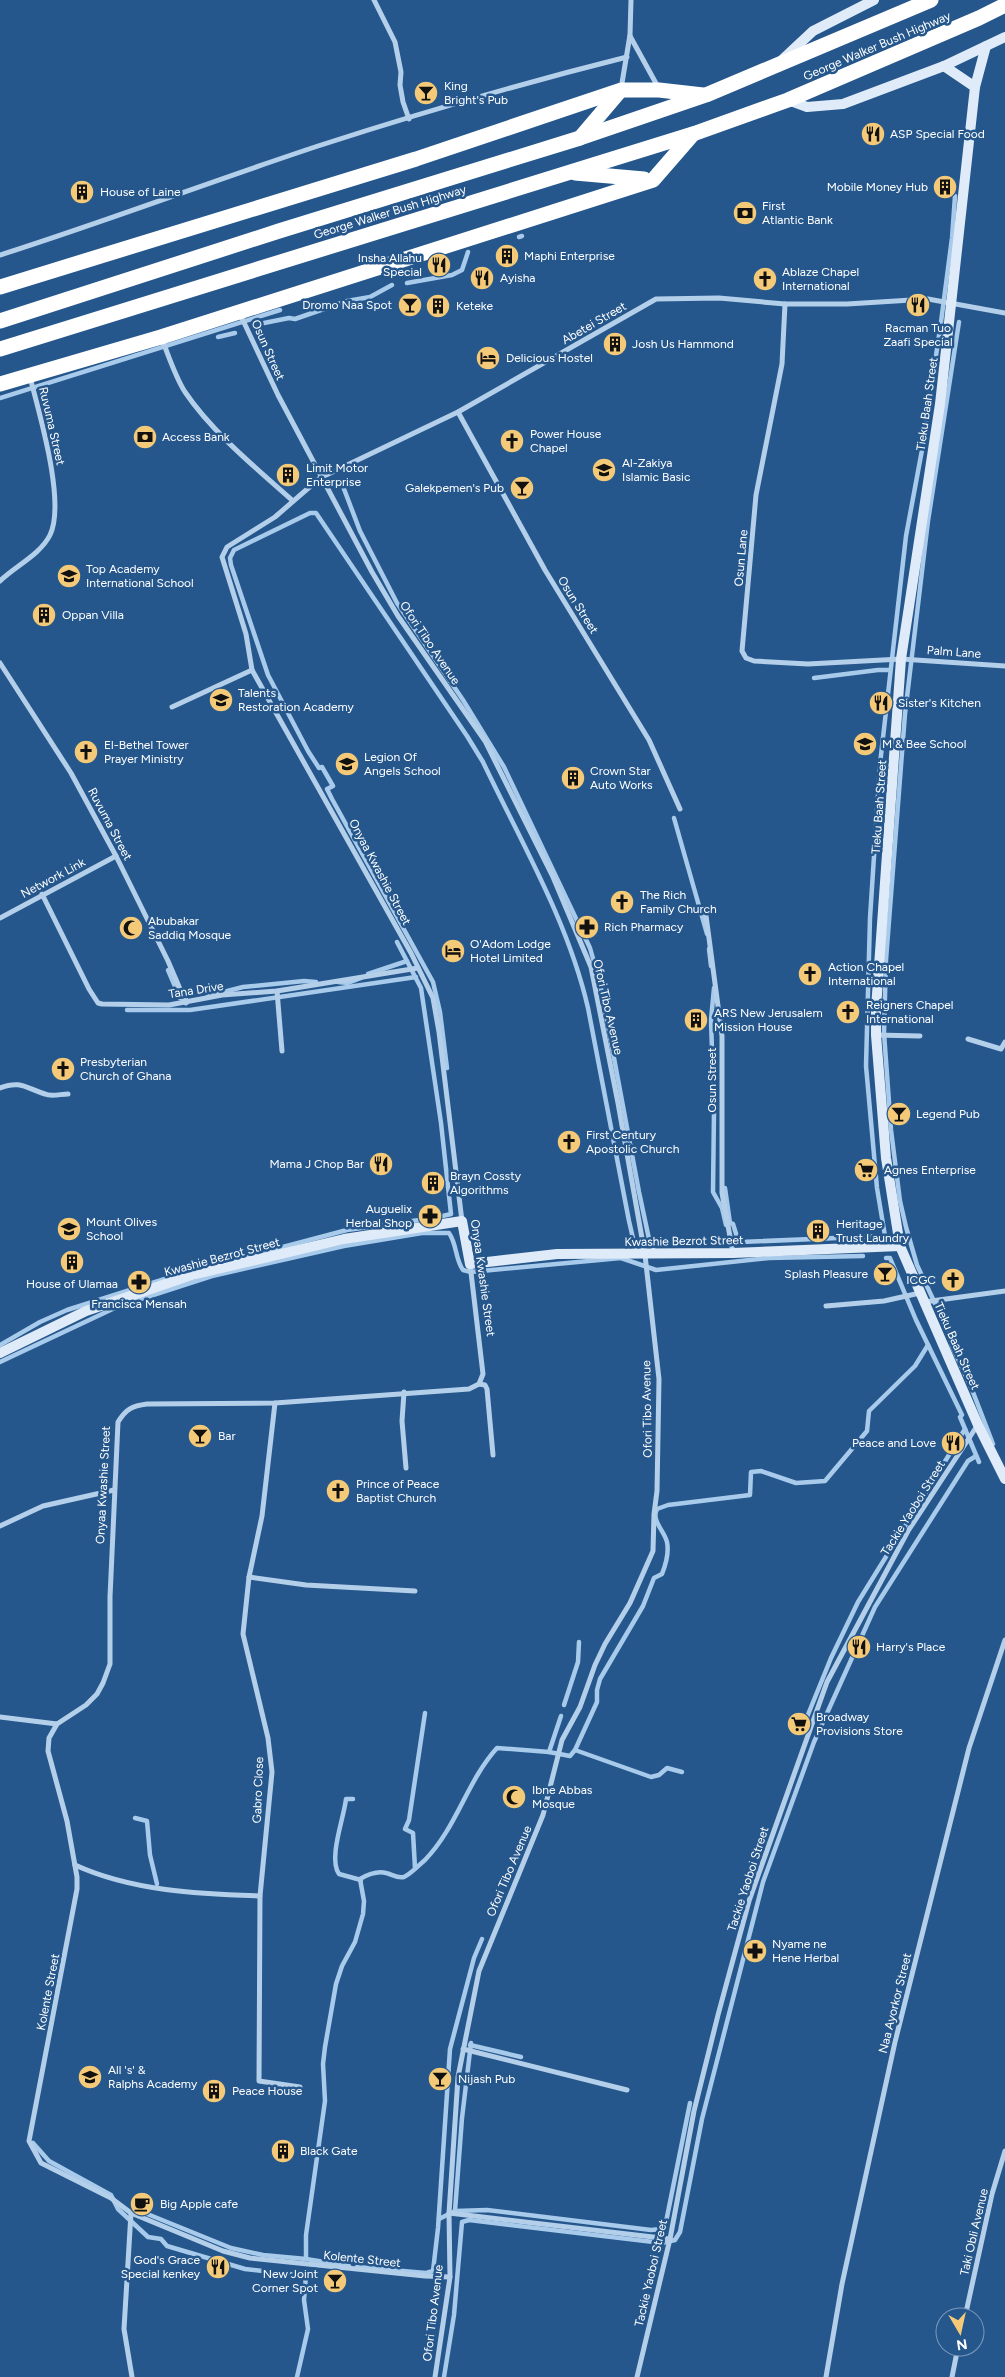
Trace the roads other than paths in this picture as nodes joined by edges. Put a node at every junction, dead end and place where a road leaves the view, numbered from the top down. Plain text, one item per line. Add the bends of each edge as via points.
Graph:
1 (374, 0) edge
2 (631, 0) edge
3 (874, 0) edge
4 (931, 0) edge
5 (1005, 4) edge
6 (630, 35) junction
7 (1005, 37) edge
8 (986, 46) junction
9 (626, 57) junction
10 (944, 66) junction
11 (773, 68) junction
12 (975, 87) junction
13 (621, 90) junction
14 (659, 90) junction
15 (706, 95) junction
16 (788, 100) junction
17 (409, 119) junction
18 (693, 134) junction
19 (580, 138) junction
20 (567, 173) junction
21 (653, 180) junction
22 (0, 255) edge
23 (0, 287) edge
24 (953, 303) junction
25 (785, 304) junction
26 (239, 311) junction
27 (1005, 313) edge
28 (0, 321) edge
29 (160, 336) junction
30 (0, 349) edge
31 (29, 374) junction
32 (0, 384) edge
33 (458, 412) junction
34 (320, 478) junction
35 (293, 501) junction
36 (239, 538) joint
37 (0, 581) edge
38 (901, 659) junction
39 (0, 663) edge
40 (1005, 666) edge
41 (252, 670) junction
42 (172, 707) dead end
43 (680, 809) dead end
44 (116, 856) junction
45 (42, 894) junction
46 (705, 908) dead end
47 (0, 918) edge
48 (418, 968) junction
49 (277, 991) junction
50 (186, 1003) junction
51 (876, 1035) junction
52 (920, 1036) dead end
53 (968, 1039) dead end
54 (1005, 1042) edge
55 (282, 1051) dead end
56 (0, 1088) edge
57 (68, 1094) dead end
58 (462, 1221) junction
59 (900, 1246) junction
60 (733, 1253) junction
61 (645, 1255) junction
62 (470, 1264) junction
63 (1005, 1291) edge
64 (922, 1298) junction
65 (826, 1306) dead end
66 (0, 1353) edge
67 (479, 1384) junction
68 (404, 1392) junction
69 (275, 1403) junction
70 (978, 1425) junction
71 (493, 1455) dead end
72 (406, 1468) dead end
73 (1005, 1479) edge
74 (114, 1490) junction
75 (0, 1526) edge
76 (249, 1577) junction
77 (415, 1591) dead end
78 (1005, 1640) edge
79 (0, 1717) edge
80 (57, 1724) junction
81 (75, 1865) junction
82 (260, 1896) junction
83 (463, 2049) junction
84 (300, 2086) dead end
85 (627, 2090) dead end
86 (1005, 2151) edge
87 (449, 2213) junction
88 (131, 2214) junction
89 (670, 2239) junction
90 (450, 2277) junction
91 (967, 2307) edge
92 (956, 2357) edge
93 (132, 2377) edge
94 (435, 2377) edge
95 (637, 2377) edge
96 (826, 2377) edge
97 (952, 2377) edge

1 - 17 street via 395,42 403,102
2 - 6 street
3 - 11 street, George Walker Bush Highway via 813,31
4 - 11 highway, George Walker Bush Highway
5 - 16 highway, George Walker Bush Highway
6 - 9 street
6 - 14 street
7 - 8 street
8 - 10 street
8 - 12 street, Tieku Baah Street
9 - 13 street
9 - 17 street via 539,79
10 - 12 street
10 - 16 street via 843,104 807,107
11 - 15 highway, George Walker Bush Highway
12 - 24 street, Tieku Baah Street
13 - 14 highway
13 - 19 highway
13 - 23 highway via 416,159
14 - 15 highway
15 - 19 highway, George Walker Bush Highway
16 - 18 highway, George Walker Bush Highway
17 - 22 street via 318,146
18 - 20 highway, George Walker Bush Highway
18 - 21 highway
19 - 28 highway, George Walker Bush Highway
20 - 21 highway
20 - 30 highway, George Walker Bush Highway
21 - 26 highway
24 - 25 street, Abetei Street via 928,299
24 - 27 street, Abetei Street
24 - 38 street, Tieku Baah Street
25 - 33 street, Abetei Street via 720,298 656,299
25 - 38 street, Osun Lane via 782,364 756,495 742,651 746,658 754,661 790,663
26 - 29 highway
26 - 34 street, Osun Street
29 - 31 highway
29 - 35 street via 185,392 222,435
31 - 32 highway
31 - 37 street, Ruvuma Street via 53,473 55,510 50,534 34,554
33 - 34 street, Abetei Street
33 - 43 street, Osun Street via 545,570 649,740
34 - 35 street, Abetei Street
34 - 61 street, Ofori Tibo Avenue via 398,616 485,741 574,925 596,988
35 - 36 street, Abetei Street via 275,517
36 - 41 street, Onyaa Kwashie Street via 227,547 222,557 246,634
38 - 40 street, Palm Lane
38 - 51 street, Tieku Baah Street
39 - 44 street, Ruvuma Street via 71,772
41 - 42 street
41 - 48 street, Onyaa Kwashie Street
44 - 45 street, Network Link
44 - 50 street, Ruvuma Street
45 - 47 street, Network Link
45 - 50 street, Tana Drive via 98,1003 148,1006
46 - 60 street, Osun Street via 722,1036 722,1193
48 - 49 street, Tana Drive
48 - 58 street, Onyaa Kwashie Street via 433,998 439,1032
49 - 50 street, Tana Drive via 222,995
49 - 55 street
51 - 52 street
51 - 59 street, Tieku Baah Street via 886,1158
53 - 54 street via 1001,1049
56 - 57 street via 13,1083 46,1095
58 - 62 street, Onyaa Kwashie Street
58 - 66 street, Kwashie Bezrot Street via 344,1239 192,1275 86,1311
59 - 60 street, Kwashie Bezrot Street
59 - 64 street, Tieku Baah Street
60 - 61 street, Kwashie Bezrot Street
61 - 62 street, Kwashie Bezrot Street via 557,1254
61 - 83 street, Ofori Tibo Avenue via 658,1379 653,1551 623,1618 595,1665 580,1707 560,1747 538,1830 479,1971
62 - 67 street, Onyaa Kwashie Street via 483,1374
63 - 64 street
64 - 65 street
64 - 70 street, Tieku Baah Street
67 - 68 street, Onyaa Kwashie Street via 469,1389
67 - 71 street via 487,1388
68 - 69 street, Onyaa Kwashie Street
68 - 72 street via 402,1421
69 - 74 street, Onyaa Kwashie Street via 134,1406 125,1411 118,1422
69 - 76 street, Gabro Close via 262,1516
70 - 73 street, Tieku Baah Street
70 - 89 street, Tackie Yaoboi Street via 908,1531 827,1682 749,1901 694,2111
74 - 75 street via 43,1506
74 - 80 street, Onyaa Kwashie Street via 110,1664 97,1694
76 - 77 street via 306,1585
76 - 82 street, Gabro Close via 243,1634 268,1738 272,1772
78 - 96 street, Naa Ayorkor Street via 969,1748 895,2042 842,2284
79 - 80 street
80 - 81 street, Kolente Street via 49,1738 48,1751
81 - 82 street via 90,1872 169,1890
81 - 88 street, Kolente Street via 77,1889 29,2141 41,2162 111,2198
82 - 84 street, Gabro Close via 260,2082
83 - 85 street
83 - 87 street, Ofori Tibo Avenue via 458,2077
86 - 91 street, Taki Obli Avenue via 992,2194
87 - 89 street
87 - 90 street, Ofori Tibo Avenue
88 - 90 street, Kolente Street via 223,2252 250,2258
88 - 93 street via 124,2329
89 - 95 street, Tackie Yaoboi Street
90 - 94 street, Ofori Tibo Avenue
92 - 97 street

